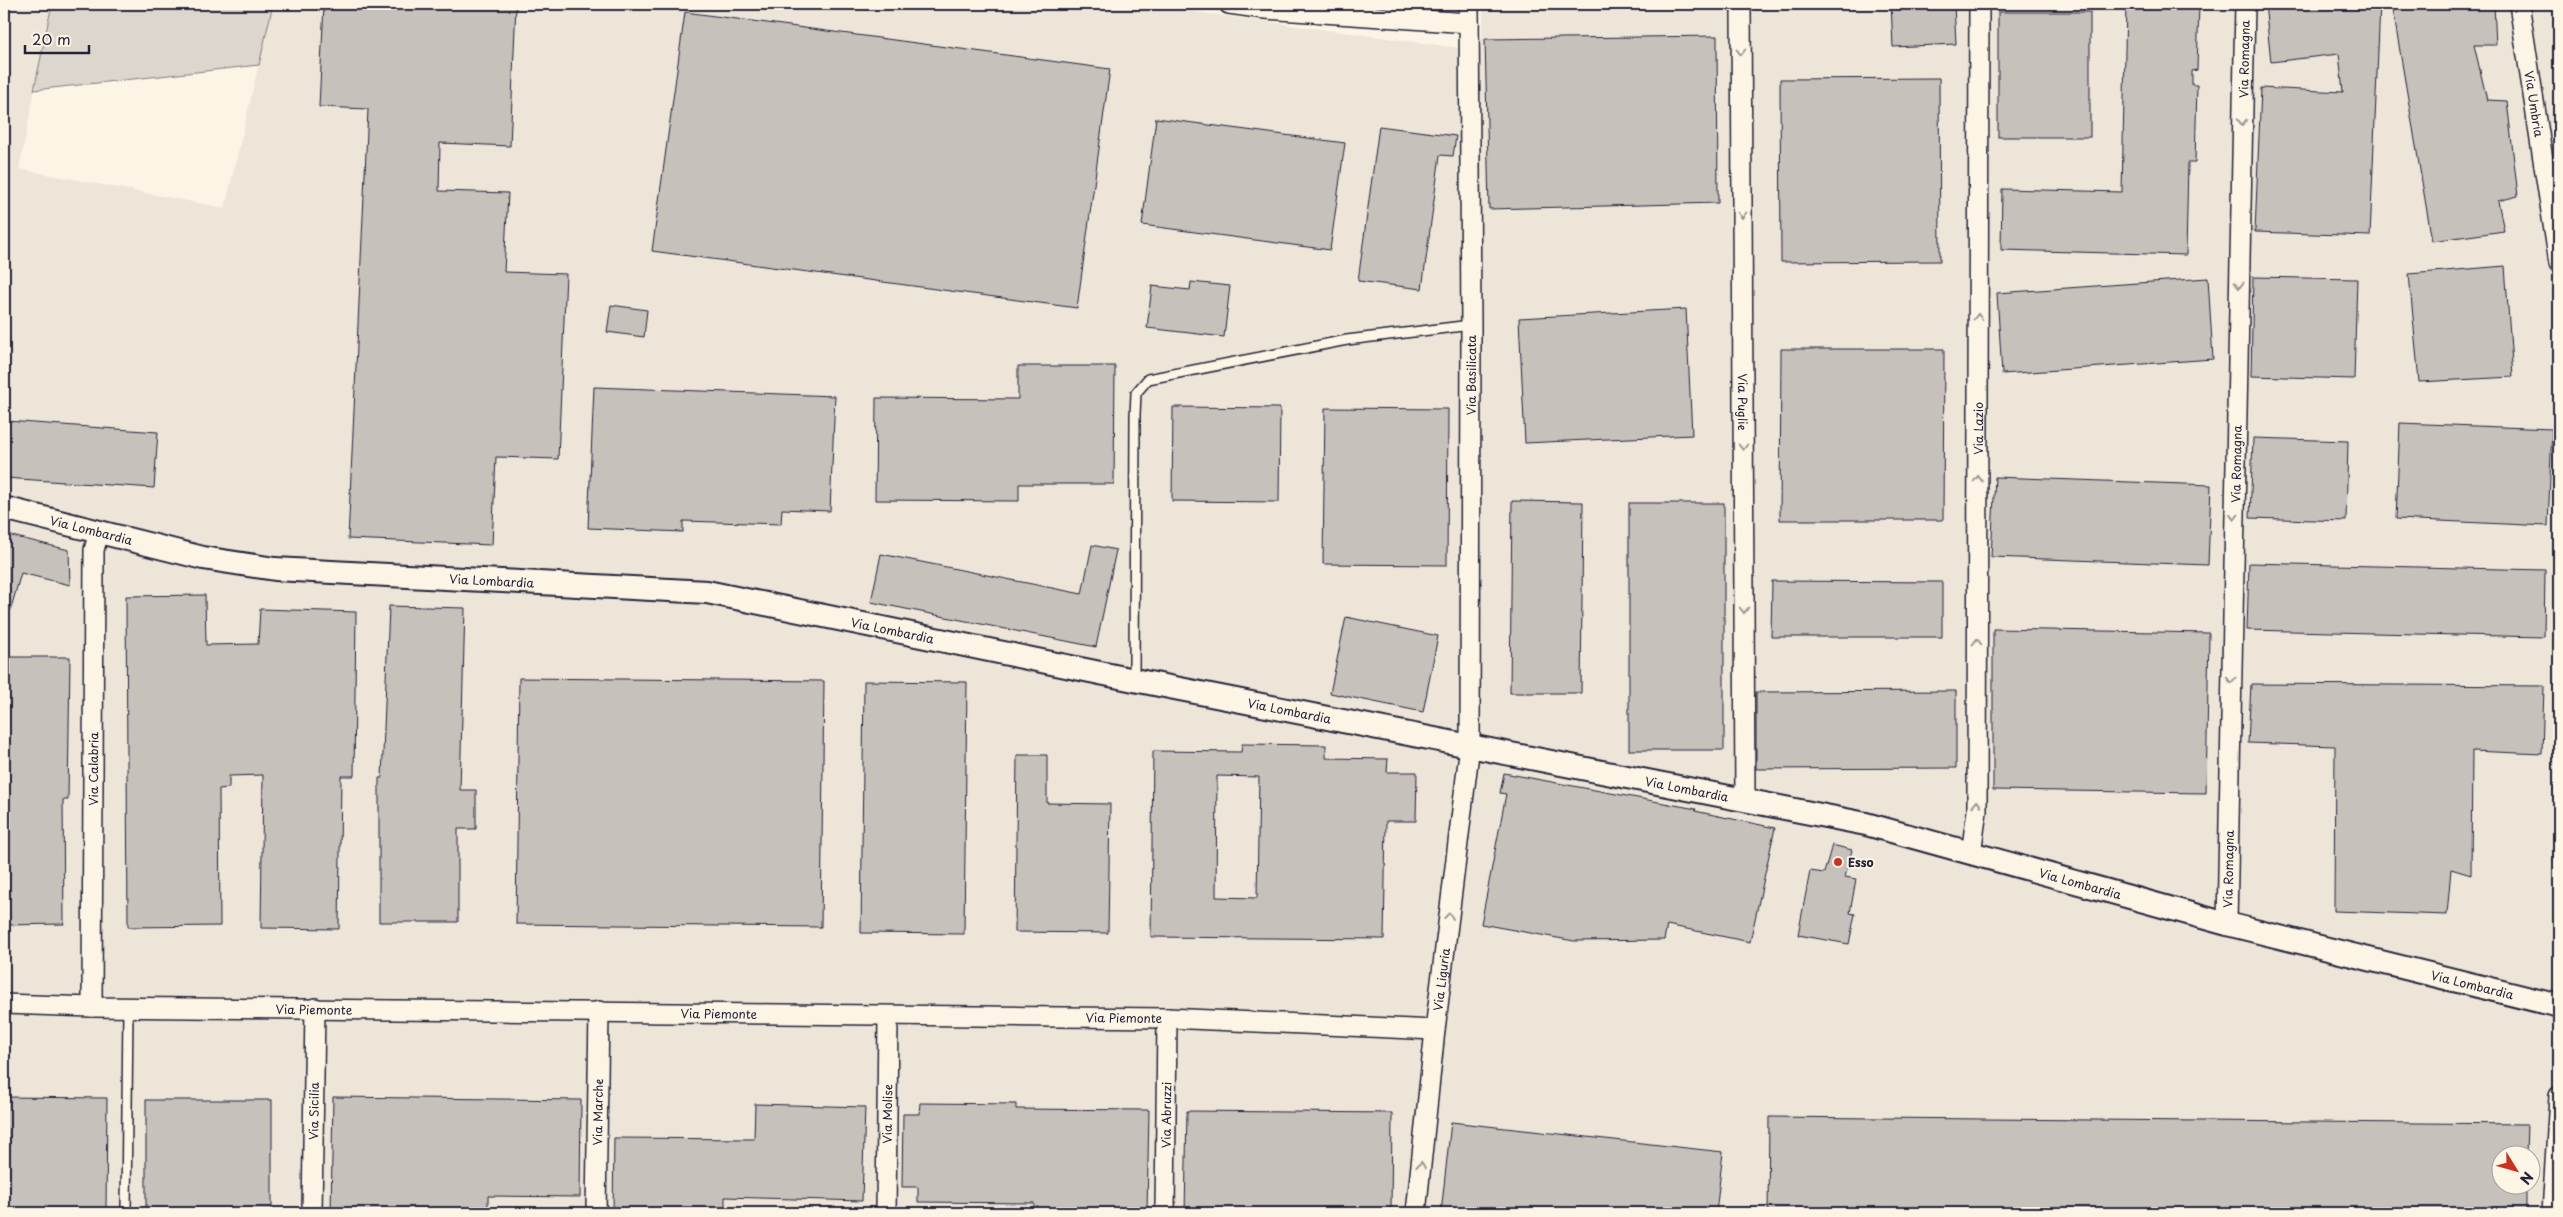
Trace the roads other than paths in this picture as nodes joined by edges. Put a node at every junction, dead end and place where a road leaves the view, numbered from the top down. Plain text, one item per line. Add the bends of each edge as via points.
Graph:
1 (1228, 4) edge
2 (1469, 4) edge
3 (1741, 4) edge
4 (1979, 4) edge
5 (2245, 4) edge
6 (2519, 4) edge
7 (1469, 23) junction
8 (2559, 263) edge
9 (1471, 325) junction
10 (4, 508) edge
11 (99, 532) junction
12 (1134, 680) junction
13 (1470, 746) junction
14 (1745, 799) junction
15 (1971, 853) junction
16 (2227, 924) junction
17 (4, 1004) edge
18 (2559, 1006) edge
19 (92, 1007) junction
20 (128, 1007) junction
21 (315, 1008) junction
22 (599, 1011) junction
23 (888, 1016) junction
24 (1167, 1018) junction
25 (1435, 1030) junction
26 (2559, 1096) edge
27 (126, 1213) edge
28 (312, 1213) edge
29 (596, 1213) edge
30 (886, 1213) edge
31 (1165, 1213) edge
32 (1416, 1213) edge
33 (2552, 1213) edge

1 - 7 street
2 - 7 street, Via Basilicata
3 -> 14 street, Via Puglie
15 -> 4 street, Via Lazio via 1977,801
5 -> 16 street, Via Romagna
6 - 8 street, Via Umbria
7 - 9 street, Via Basilicata
9 - 12 lane via 1346,340 1148,379 1136,393
9 - 13 street, Via Basilicata
10 - 11 street, Via Lombardia
11 - 12 street, Via Lombardia via 203,558 275,569 708,592
11 - 19 street, Via Calabria via 94,550
12 - 13 street, Via Lombardia
13 - 14 street, Via Lombardia
25 -> 13 street, Via Liguria
14 - 15 street, Via Lombardia via 1866,824
15 - 16 street, Via Lombardia
16 - 18 street, Via Lombardia
17 - 19 street, Via Piemonte
19 - 20 street, Via Piemonte
20 - 21 street, Via Piemonte
20 - 27 lane
21 - 22 street, Via Piemonte
21 - 28 street, Via Sicilia
22 - 23 street, Via Piemonte
22 - 29 street, Via Marche
23 - 24 street, Via Piemonte
23 - 30 street, Via Molise
24 - 25 street, Via Piemonte
24 - 31 street, Via Abruzzi
32 -> 25 street, Via Liguria
26 - 33 street

